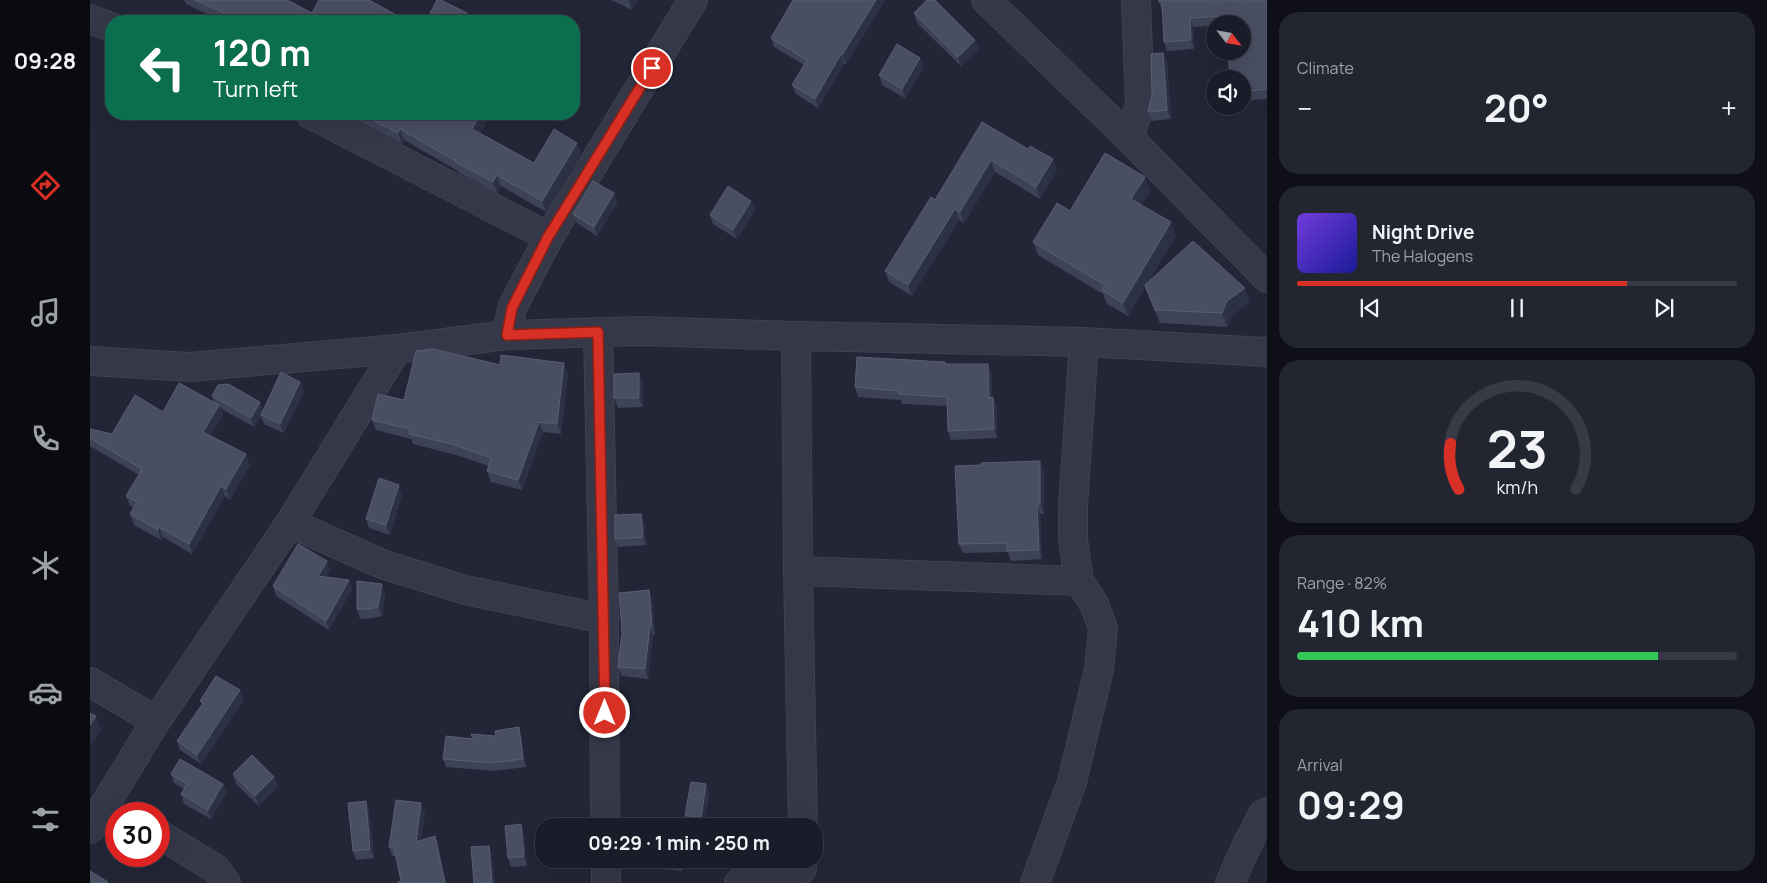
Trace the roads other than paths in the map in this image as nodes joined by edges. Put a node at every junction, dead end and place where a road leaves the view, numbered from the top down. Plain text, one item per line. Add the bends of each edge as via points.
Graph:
1 (95, 0) edge
2 (693, 0) edge
3 (986, 0) edge
4 (1136, 0) edge
5 (90, 8) edge
6 (90, 19) edge
7 (105, 25) edge
8 (322, 120) edge
9 (1129, 138) junction
10 (548, 237) junction
11 (1267, 278) edge
12 (598, 332) junction
13 (507, 335) junction
14 (796, 336) junction
15 (1084, 342) junction
16 (397, 349) junction
17 (1267, 352) edge
18 (90, 361) edge
19 (290, 523) junction
20 (798, 571) junction
21 (1079, 582) junction
22 (604, 619) junction
23 (90, 682) edge
24 (156, 721) junction
25 (119, 802) edge
26 (1267, 812) edge
27 (105, 817) edge
28 (606, 818) edge
29 (803, 818) edge
30 (90, 829) edge
31 (170, 841) edge
32 (606, 868) edge
33 (802, 868) edge
34 (226, 883) edge
35 (606, 883) edge
36 (740, 883) edge
37 (1035, 883) edge
38 (1230, 883) edge

1 - 5 street
2 - 10 street
3 - 9 street
4 - 9 street via 1140,104
6 - 7 street
8 - 10 street
9 - 11 street
10 - 13 street via 512,308
12 - 13 street
12 - 14 street
12 - 22 street
13 - 16 street
14 - 15 street
14 - 20 street
15 - 17 street
15 - 21 street via 1072,507
16 - 18 street via 190,367
16 - 19 street
19 - 22 street via 382,564 465,590
19 - 24 street
20 - 21 street
20 - 29 street
21 - 37 street via 1094,604 1103,628 1100,669 1072,782
22 - 28 street
23 - 24 street
24 - 25 street
26 - 38 street via 1263,814
27 - 30 street
31 - 34 street via 216,870
32 - 35 street
33 - 36 street via 792,877

